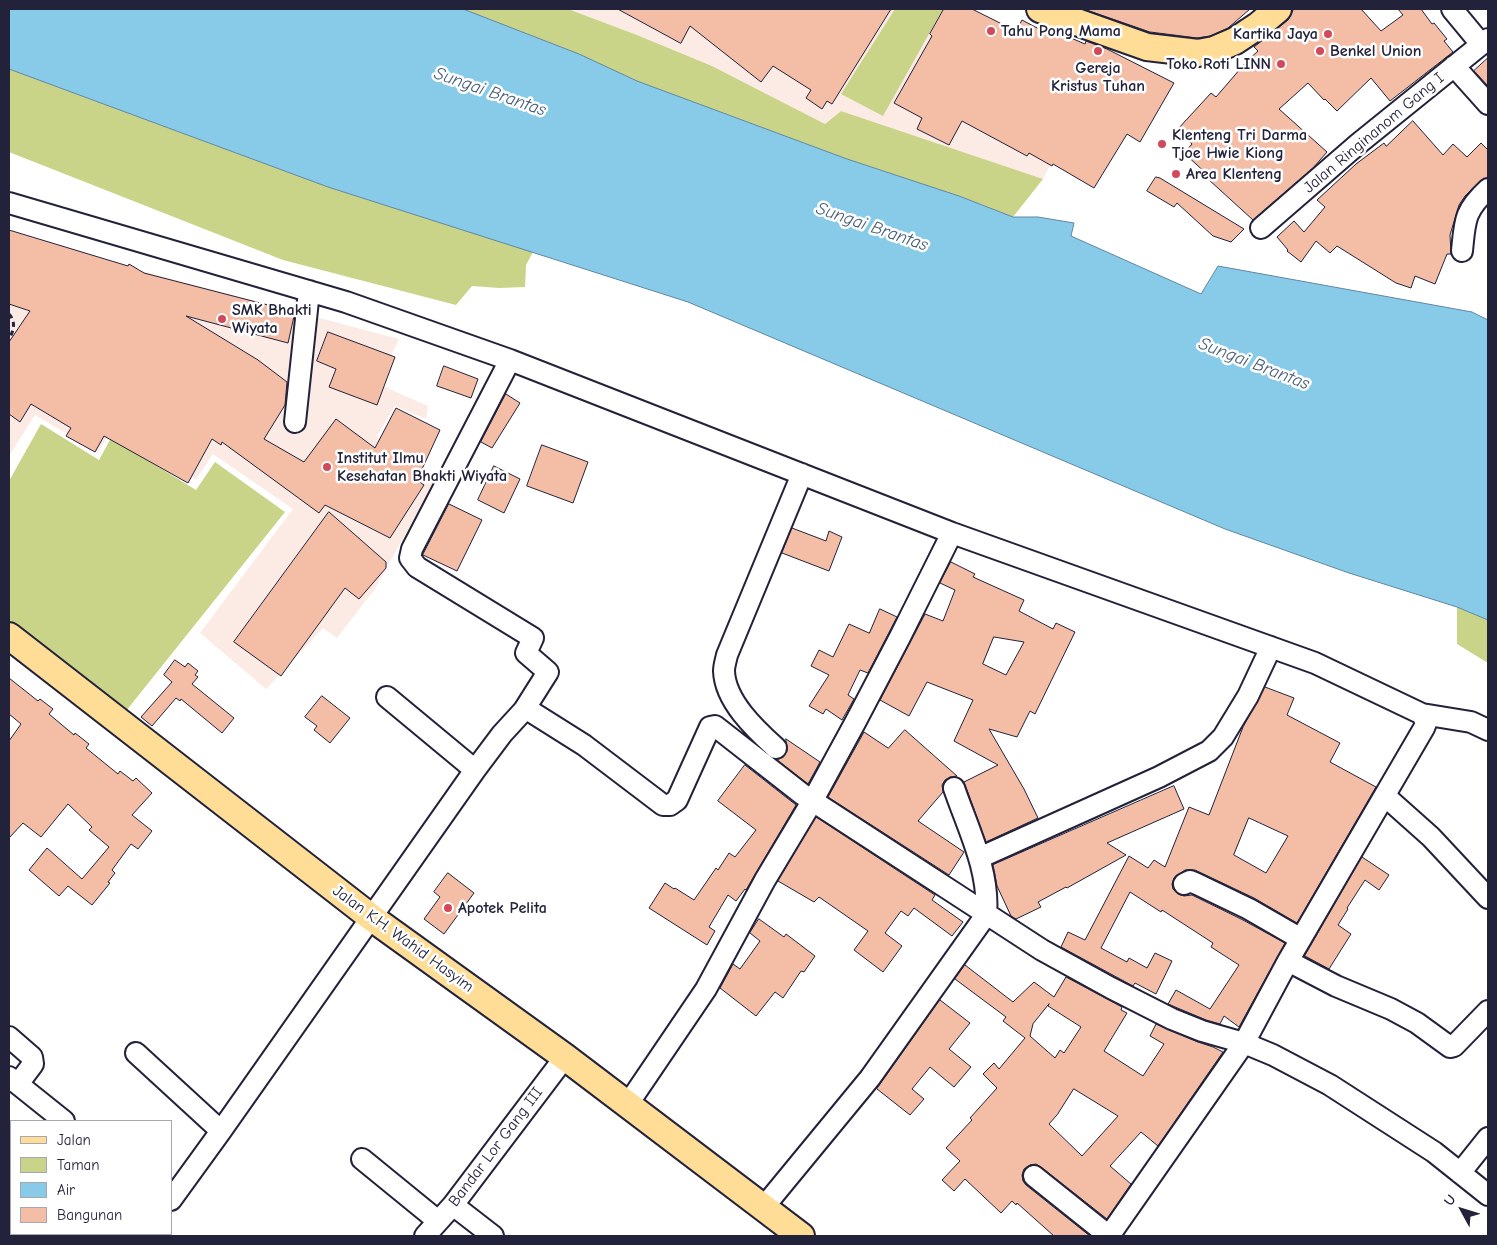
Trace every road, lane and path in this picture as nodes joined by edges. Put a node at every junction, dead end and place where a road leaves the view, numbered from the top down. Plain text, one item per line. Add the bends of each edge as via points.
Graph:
1 (1040, 9) edge
2 (1278, 9) edge
3 (1452, 9) edge
4 (1485, 42) edge
5 (1454, 66) junction
6 (1488, 104) edge
7 (1488, 189) edge
8 (9, 203) edge
9 (1261, 228) dead end
10 (1462, 251) dead end
11 (309, 291) junction
12 (9, 314) edge
13 (9, 339) edge
14 (510, 360) junction
15 (295, 422) dead end
16 (802, 474) junction
17 (952, 532) junction
18 (9, 636) edge
19 (1271, 647) junction
20 (388, 697) dead end
21 (524, 710) junction
22 (1422, 714) junction
23 (1488, 730) edge
24 (776, 748) dead end
25 (475, 770) junction
26 (954, 788) dead end
27 (1385, 796) junction
28 (813, 800) junction
29 (978, 858) junction
30 (1184, 884) dead end
31 (1488, 898) edge
32 (986, 914) junction
33 (372, 918) junction
34 (1301, 939) junction
35 (1288, 961) junction
36 (1488, 1011) edge
37 (9, 1037) edge
38 (1244, 1043) junction
39 (136, 1053) dead end
40 (565, 1057) junction
41 (13, 1081) edge
42 (628, 1104) junction
43 (63, 1120) edge
44 (221, 1132) junction
45 (1488, 1138) edge
46 (362, 1159) dead end
47 (1460, 1174) junction
48 (1034, 1176) dead end
49 (1488, 1195) edge
50 (172, 1199) edge
51 (452, 1205) junction
52 (763, 1208) junction
53 (438, 1221) junction
54 (1115, 1234) edge
55 (424, 1236) edge
56 (493, 1236) edge
57 (801, 1236) edge

1 - 2 main road via 1146,47 1198,54 1234,41
3 - 4 street
4 - 5 street, Jalan Ringinanom Gang I
5 - 6 street
5 - 9 street, Jalan Ringinanom Gang I
7 - 10 street via 1468,214
8 - 11 street
11 - 14 street
11 - 15 street
12 - 13 path via 14,326
14 - 16 street
14 - 21 street via 410,558 417,567 533,638 526,653 548,672
16 - 17 street
16 - 24 street via 726,655 724,670 738,707 753,727
17 - 19 street
17 - 28 street via 900,638
18 - 33 main road, Jalan K.H. Wahid Hasyim
19 - 22 street via 1384,694
19 - 29 street via 1248,696 1223,737 1209,751 1159,777
20 - 25 street
21 - 25 street
21 - 28 street via 584,745 663,805 677,800 712,725
22 - 23 street via 1471,722
22 - 27 street via 1426,723 1424,728
25 - 33 street
26 - 29 street
27 - 31 street via 1431,837
27 - 34 street
28 - 32 street
28 - 42 street via 706,989
29 - 32 street via 987,891
30 - 34 street via 1197,884
32 - 38 street via 1050,955 1172,1019 1202,1032
32 - 52 street via 870,1078
33 - 40 main road, Jalan K.H. Wahid Hasyim
33 - 44 street
34 - 35 street
35 - 36 street via 1391,1009 1450,1047
35 - 38 street
37 - 41 street via 32,1057 33,1064
38 - 47 street via 1273,1054 1330,1085 1434,1152
38 - 54 street
39 - 44 street
40 - 42 main road, Jalan K.H. Wahid Hasyim
40 - 51 street, Bandar Lor Gang III
41 - 43 street
42 - 52 main road, Jalan K.H. Wahid Hasyim
44 - 50 street
45 - 47 street
46 - 53 street
47 - 49 street
48 - 54 street
51 - 53 street, Bandar Lor Gang III
51 - 56 street
52 - 57 main road, Jalan K.H. Wahid Hasyim
53 - 55 street, Bandar Lor Gang III

